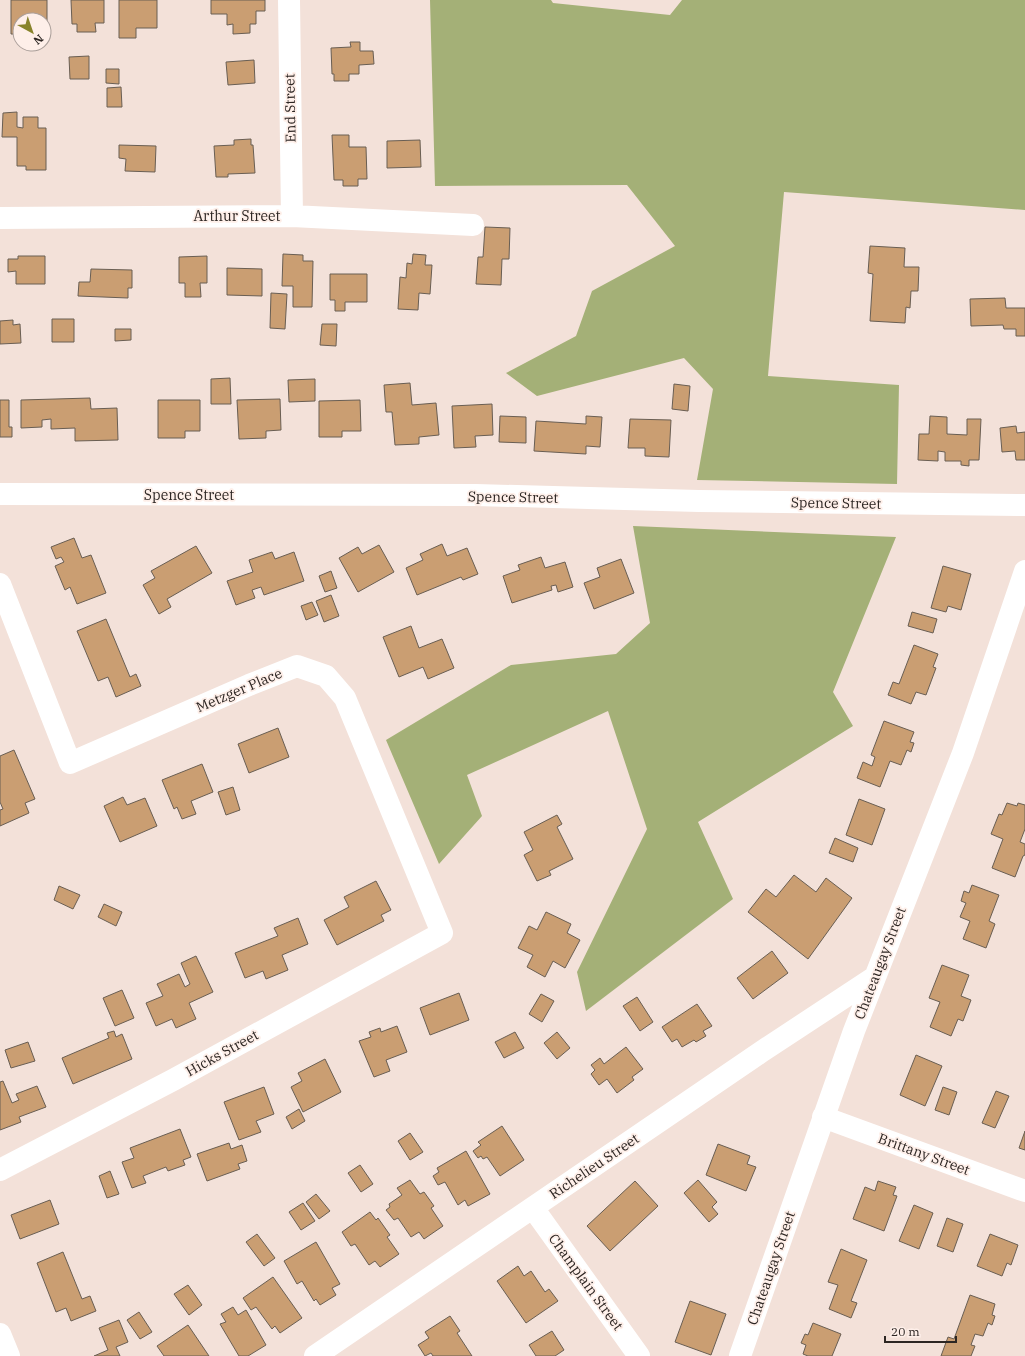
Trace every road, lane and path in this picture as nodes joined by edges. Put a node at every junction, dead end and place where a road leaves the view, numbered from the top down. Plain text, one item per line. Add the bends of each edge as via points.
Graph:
1 (289, 0) edge
2 (292, 216) junction
3 (0, 218) edge
4 (473, 225) dead end
5 (0, 494) edge
6 (1025, 505) edge
7 (1025, 571) edge
8 (0, 584) edge
9 (442, 933) joint
10 (875, 977) junction
11 (823, 1117) junction
12 (0, 1170) edge
13 (1025, 1191) edge
14 (533, 1208) junction
15 (0, 1334) edge
16 (9, 1356) edge
17 (315, 1356) edge
18 (639, 1356) edge
19 (740, 1356) edge

1 - 2 street, End Street
2 - 3 street, Arthur Street
2 - 4 street, Arthur Street
5 - 6 street, Spence Street via 476,496
7 - 10 street, Chateaugay Street via 963,753
8 - 9 street, Metzger Place via 70,763 249,684 297,666 326,676 345,698
9 - 12 street, Hicks Street via 173,1080
10 - 11 street, Chateaugay Street
10 - 14 street, Richelieu Street
11 - 13 street, Brittany Street
11 - 19 street, Chateaugay Street
14 - 17 street, Richelieu Street
14 - 18 street, Champlain Street
15 - 16 street

